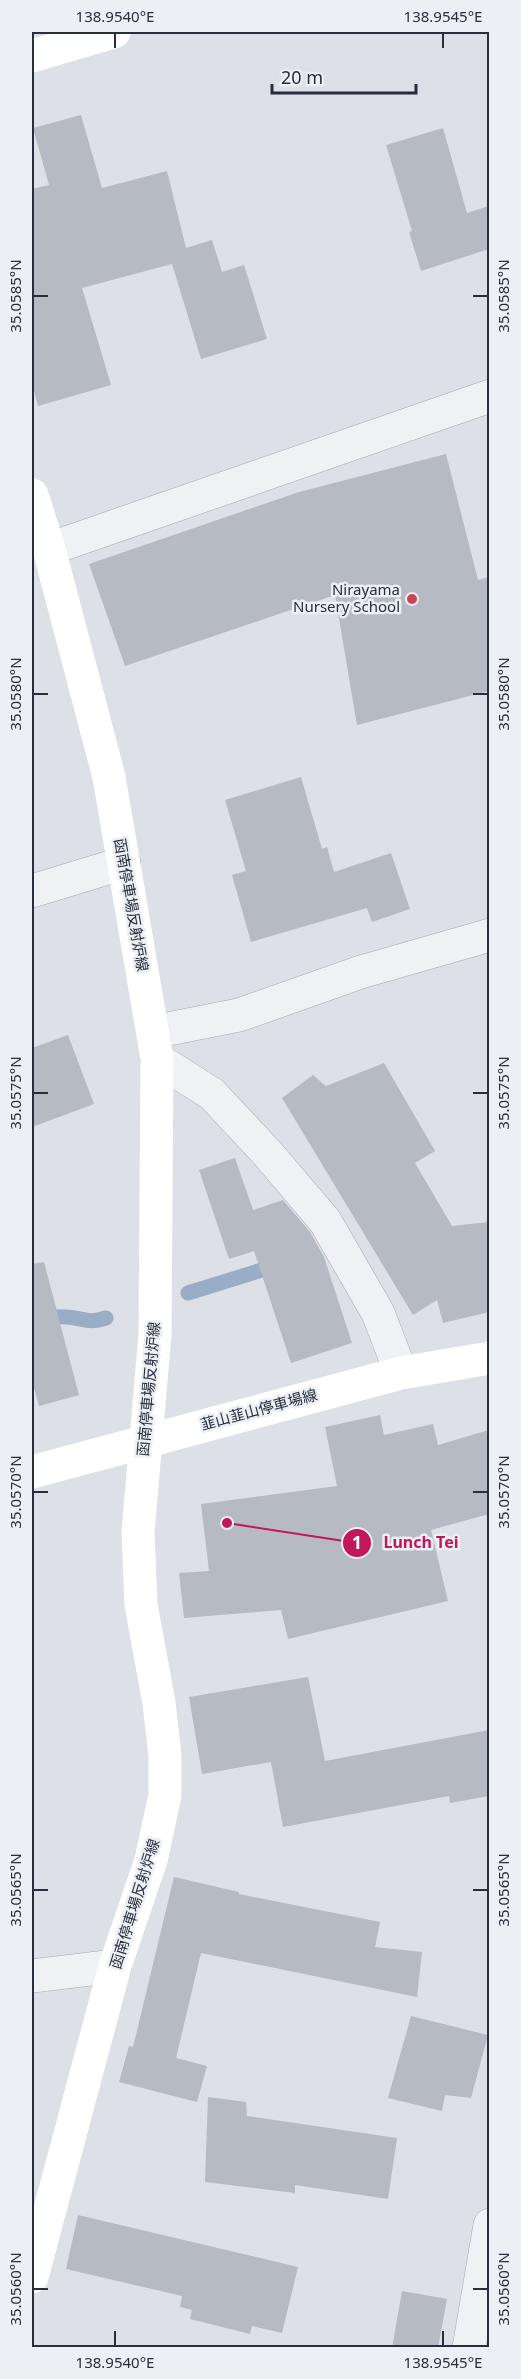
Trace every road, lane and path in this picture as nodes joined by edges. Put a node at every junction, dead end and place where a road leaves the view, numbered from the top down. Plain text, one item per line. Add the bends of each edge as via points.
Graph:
1 (114, 32) edge
2 (32, 56) edge
3 (489, 396) edge
4 (32, 495) edge
5 (49, 549) junction
6 (124, 863) junction
7 (32, 891) edge
8 (489, 935) edge
9 (155, 1046) junction
10 (489, 1358) edge
11 (401, 1373) junction
12 (145, 1440) junction
13 (32, 1472) edge
14 (115, 1966) junction
15 (32, 1976) edge
16 (489, 2225) edge
17 (32, 2277) edge
18 (469, 2348) edge

1 - 2 main road
3 - 5 street
4 - 5 main road, 函南停車場反射炉線
5 - 6 main road, 函南停車場反射炉線 via 109,777
6 - 7 street
6 - 9 main road, 函南停車場反射炉線
8 - 9 street via 361,972
9 - 11 street via 212,1094 325,1221 378,1313
9 - 12 main road, 函南停車場反射炉線 via 155,1334
10 - 11 main road, 韮山韮山停車場線
11 - 12 main road, 韮山韮山停車場線
12 - 13 main road, 韮山韮山停車場線
12 - 14 main road, 函南停車場反射炉線 via 138,1532 141,1605 161,1724 165,1796 151,1860
14 - 15 street
14 - 17 main road, 函南停車場反射炉線
16 - 18 street

